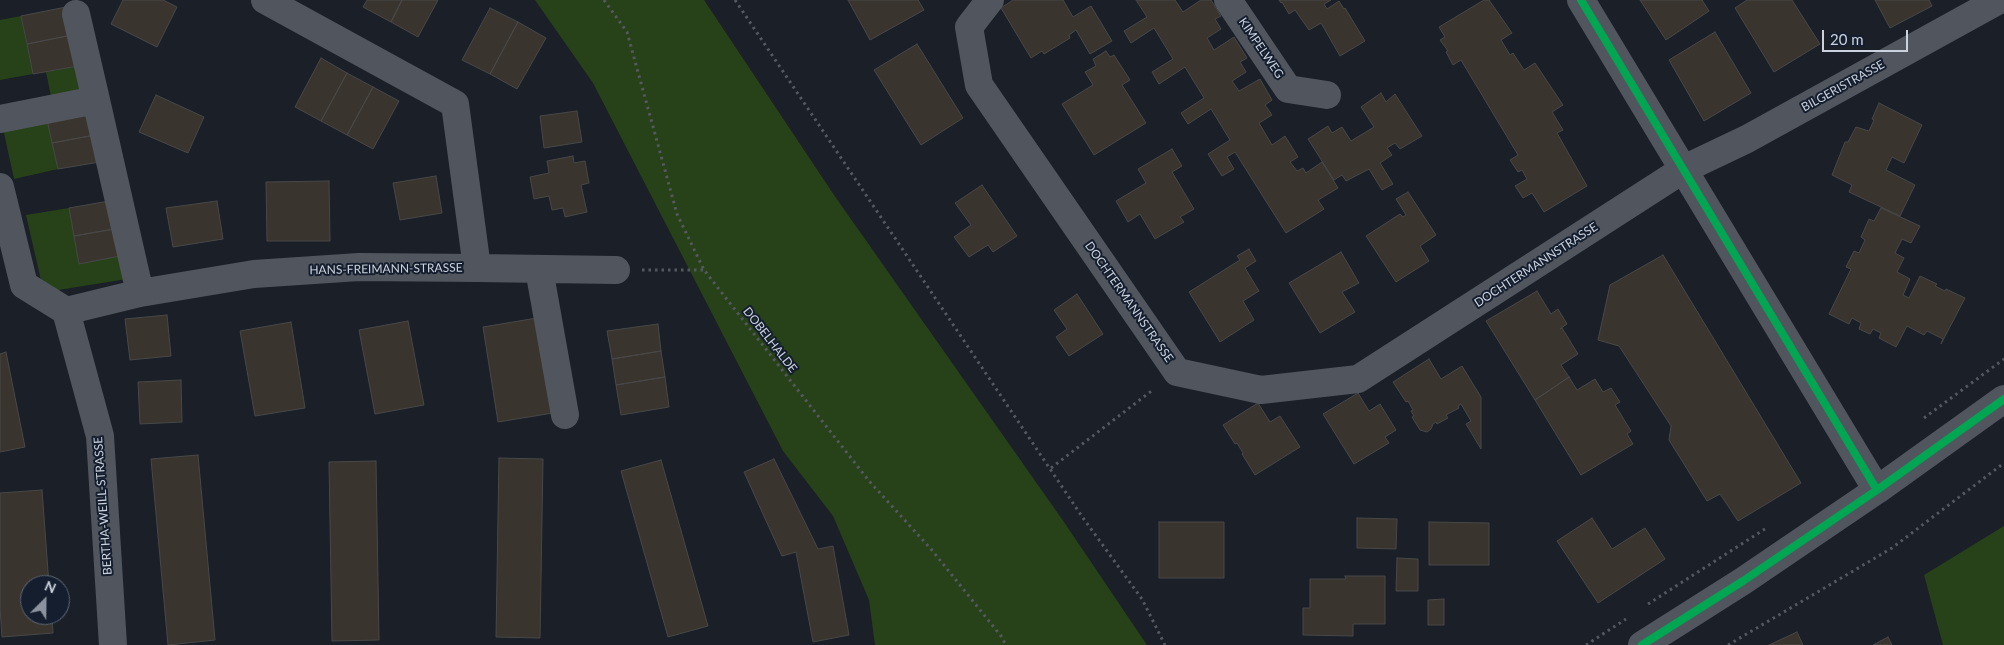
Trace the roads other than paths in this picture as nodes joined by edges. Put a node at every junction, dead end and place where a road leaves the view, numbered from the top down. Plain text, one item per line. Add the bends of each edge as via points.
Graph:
1 (265, 0) edge
2 (990, 0) edge
3 (1228, 0) edge
4 (1581, 0) edge
5 (1999, 0) edge
6 (76, 14) dead end
7 (1327, 95) dead end
8 (96, 100) junction
9 (0, 119) edge
10 (1684, 169) junction
11 (0, 187) edge
12 (477, 268) junction
13 (539, 269) junction
14 (616, 270) road end
15 (140, 293) junction
16 (66, 311) junction
17 (2004, 400) edge
18 (565, 415) dead end
19 (1877, 490) junction
20 (113, 645) edge
21 (1642, 645) edge

1 - 12 street, HANS-FREIMANN-STRASSE via 455,104
2 - 10 street, DOCHTERMANNSTRASSE via 969,27 979,85 1177,372 1261,390 1358,380
3 - 7 street, KIMPELWEG via 1288,89
4 - 10 street
5 - 10 street, BILGERISTRASSE via 1747,139
6 - 8 street
8 - 9 street
8 - 15 street
10 - 19 street
11 - 16 street via 24,285
12 - 13 street
12 - 15 street, HANS-FREIMANN-STRASSE via 359,267 254,274
13 - 14 street
13 - 18 street
15 - 16 street, HANS-FREIMANN-STRASSE
16 - 20 street, BERTHA-WEILL-STRASSE via 100,436
17 - 19 street
19 - 21 street

